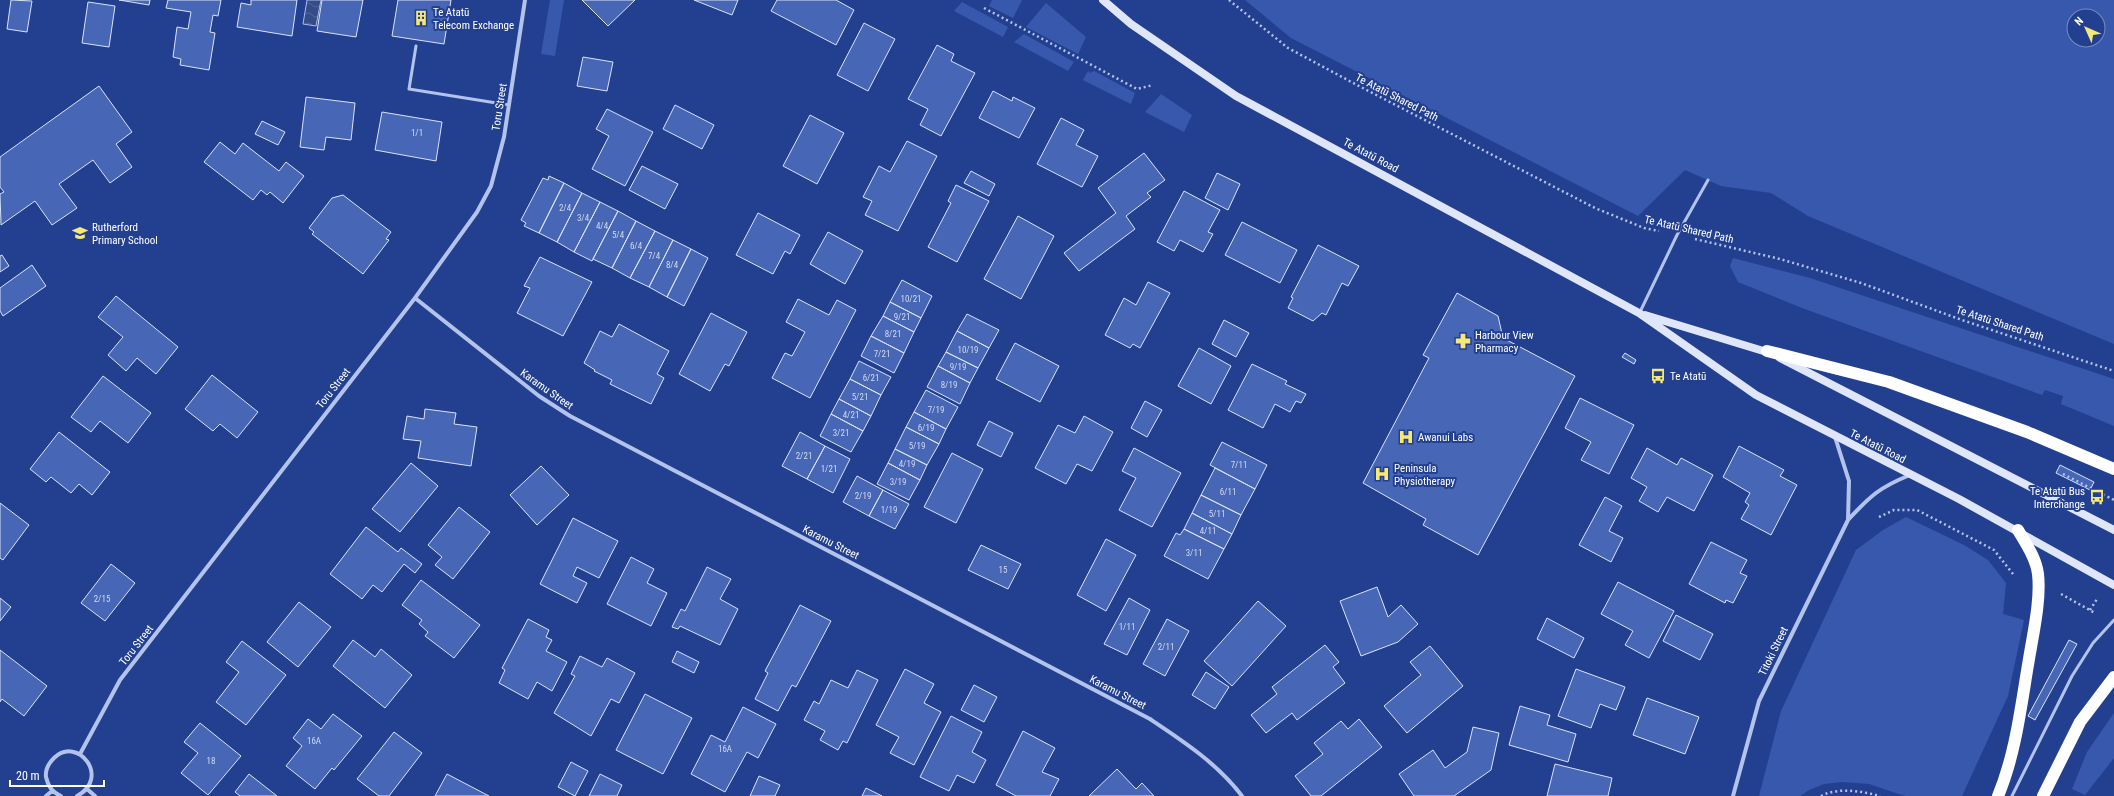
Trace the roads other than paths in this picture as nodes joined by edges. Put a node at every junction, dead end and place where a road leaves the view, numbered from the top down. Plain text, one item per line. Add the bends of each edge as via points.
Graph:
1 (525, 0) edge
2 (1103, 0) edge
3 (416, 46) dead end
4 (509, 105) junction
5 (1708, 180) dead end
6 (415, 298) junction
7 (1639, 313) junction
8 (1767, 351) junction
9 (1835, 437) junction
10 (2114, 469) edge
11 (1910, 474) junction
12 (1848, 520) junction
13 (2018, 530) junction
14 (2114, 530) edge
15 (2114, 585) edge
16 (2114, 620) edge
17 (2114, 677) edge
18 (80, 754) junction
19 (87, 789) junction
20 (52, 791) junction
21 (46, 796) edge
22 (61, 796) edge
23 (77, 796) edge
24 (95, 796) edge
25 (1242, 796) edge
26 (1733, 796) edge
27 (1998, 796) edge
28 (2012, 796) edge
29 (2043, 796) edge

1 - 4 street, Toru Street
2 - 7 main road, Te Atatū Road via 1131,24 1236,96
3 - 4 lane via 410,89
4 - 6 street, Toru Street via 504,137 491,186 468,227
5 - 7 lane via 1677,235
6 - 18 street, Toru Street via 120,680
6 - 25 street, Karamu Street via 539,396 570,416 1150,719 1192,747
7 - 8 main road, Te Atatū Road
7 - 9 main road, Te Atatū Road via 1756,395
8 - 10 highway via 1889,382 2028,432
8 - 14 main road, Te Atatū Road
9 - 11 main road, Te Atatū Road
9 - 12 street, Titoki Street via 1849,481
11 - 12 street, Titoki Street via 1886,485 1869,497
11 - 13 main road, Te Atatū Road
12 - 26 street, Titoki Street via 1759,701
13 - 15 main road, Te Atatū Road
13 - 27 highway via 2033,556 2038,572 2038,587 2017,726 2007,776
16 - 28 lane via 2093,643 2072,676
17 - 29 highway via 2080,722
18 - 19 street via 92,770
18 - 20 street via 62,753 51,761 46,773
19 - 23 street
19 - 24 street
20 - 21 street
20 - 22 street

